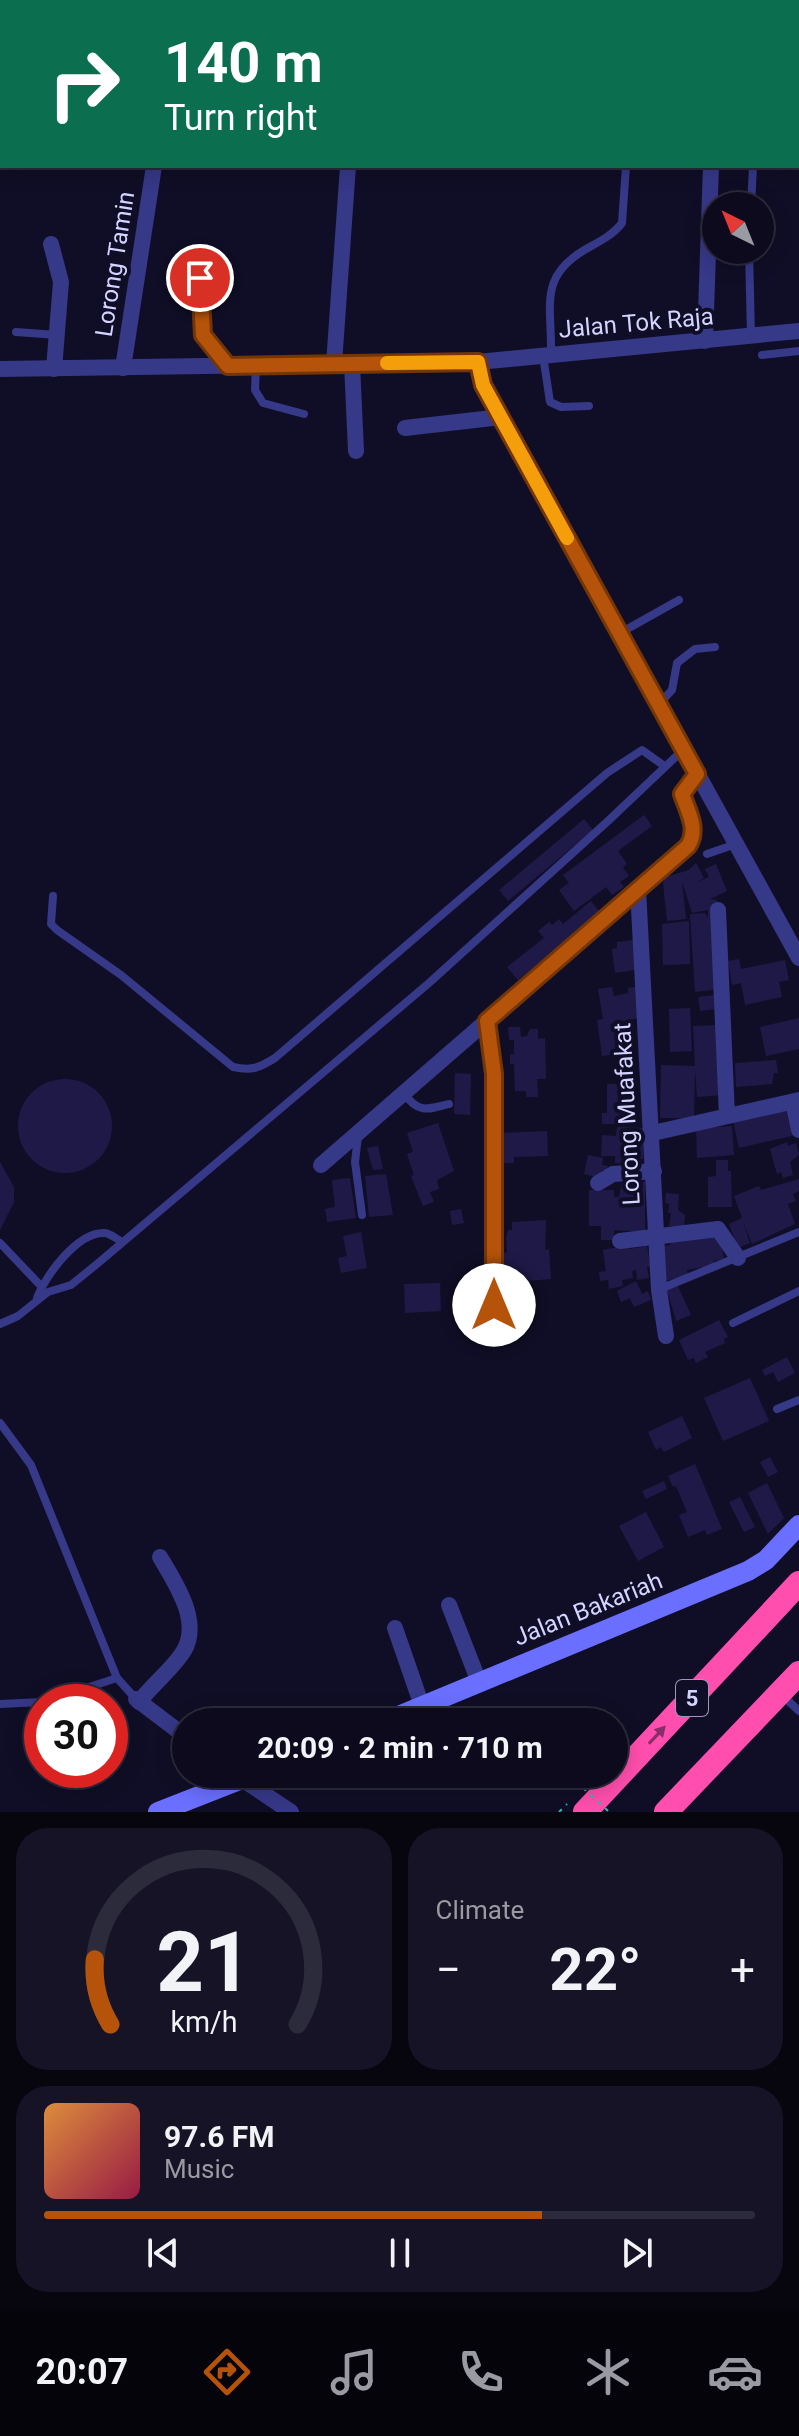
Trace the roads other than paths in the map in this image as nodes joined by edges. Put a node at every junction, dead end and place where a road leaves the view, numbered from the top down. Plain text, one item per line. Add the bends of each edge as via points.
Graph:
1 (154, 168) edge
2 (348, 168) edge
3 (626, 168) edge
4 (711, 168) edge
5 (753, 168) edge
6 (752, 192) edge
7 (51, 244) dead end
8 (749, 264) edge
9 (228, 265) dead end
10 (799, 331) edge
11 (16, 332) dead end
12 (57, 335) junction
13 (751, 336) junction
14 (705, 341) junction
15 (799, 351) edge
16 (762, 355) dead end
17 (547, 356) junction
18 (478, 362) junction
19 (334, 364) junction
20 (352, 364) junction
21 (228, 366) junction
22 (256, 366) junction
23 (123, 368) junction
24 (0, 369) edge
25 (54, 369) junction
26 (589, 406) dead end
27 (304, 414) dead end
28 (501, 417) junction
29 (405, 428) dead end
30 (356, 451) dead end
31 (679, 600) dead end
32 (620, 634) junction
33 (715, 647) dead end
34 (659, 704) junction
35 (684, 749) junction
36 (663, 765) junction
37 (697, 774) junction
38 (736, 844) junction
39 (707, 854) dead end
40 (638, 889) junction
41 (53, 896) dead end
42 (718, 910) dead end
43 (799, 958) edge
44 (487, 1021) junction
45 (404, 1093) junction
46 (796, 1101) edge
47 (449, 1104) dead end
48 (727, 1116) junction
49 (799, 1130) edge
50 (359, 1132) junction
51 (653, 1133) junction
52 (321, 1165) dead end
53 (654, 1171) junction
54 (598, 1183) dead end
55 (362, 1215) dead end
56 (799, 1232) edge
57 (657, 1238) junction
58 (620, 1241) dead end
59 (122, 1242) junction
60 (0, 1243) edge
61 (738, 1258) junction
62 (41, 1286) junction
63 (659, 1290) junction
64 (799, 1291) edge
65 (37, 1299) junction
66 (494, 1305) dead end
67 (733, 1323) dead end
68 (0, 1324) edge
69 (666, 1336) dead end
70 (799, 1400) edge
71 (777, 1409) dead end
72 (0, 1423) edge
73 (799, 1525) edge
74 (160, 1557) dead end
75 (799, 1583) edge
76 (449, 1605) dead end
77 (395, 1628) dead end
78 (799, 1673) edge
79 (117, 1678) junction
80 (479, 1682) junction
81 (98, 1684) edge
82 (780, 1693) junction
83 (138, 1701) junction
84 (24, 1703) edge
85 (429, 1703) junction
86 (0, 1704) edge
87 (417, 1708) edge
88 (433, 1708) edge
89 (799, 1711) edge
90 (172, 1726) edge
91 (215, 1788) edge
92 (259, 1788) edge
93 (584, 1800) edge
94 (158, 1812) edge
95 (291, 1812) edge
96 (666, 1812) edge

1 - 23 street, Lorong Tamin
2 - 19 street
3 - 17 lane via 622,223 562,264 553,280
4 - 14 street
5 - 6 lane
7 - 12 street via 61,282
8 - 13 lane
9 - 21 lane via 209,266 200,278 203,335
10 - 13 street, Jalan Tok Raja
11 - 12 lane
12 - 25 street
13 - 14 street, Jalan Tok Raja
14 - 17 street, Jalan Tok Raja
15 - 16 lane
17 - 18 street, Jalan Tok Raja
17 - 26 lane via 550,402
18 - 20 street, Jalan Tok Raja
18 - 28 street via 483,385
19 - 20 street, Jalan Tok Raja
19 - 22 street, Jalan Tok Raja
20 - 30 street
21 - 22 street, Jalan Tok Raja
21 - 23 street, Jalan Tok Raja
22 - 27 lane via 255,390 263,403
23 - 25 street, Jalan Tok Raja
24 - 25 street, Jalan Tok Raja
28 - 29 street
28 - 32 street
31 - 32 lane
32 - 34 street
33 - 34 lane via 695,649 677,663 672,690
34 - 35 street
35 - 36 lane
35 - 37 street
36 - 41 lane via 642,750 607,773 259,1069 233,1067 57,930 51,924
36 - 59 lane via 429,983
37 - 38 street
37 - 40 street via 682,794 694,837
38 - 39 lane
38 - 43 street
40 - 44 street
40 - 51 street, Lorong Muafakat
42 - 48 street
44 - 45 street
44 - 66 street via 494,1074
45 - 47 lane via 419,1109
45 - 50 street
46 - 48 street
46 - 49 street
48 - 51 street
50 - 52 street
50 - 55 lane via 355,1162
51 - 53 street, Lorong Muafakat
53 - 54 street via 613,1174
53 - 57 street, Lorong Muafakat
56 - 61 lane
57 - 58 street
57 - 61 street via 718,1229
57 - 63 street, Lorong Muafakat
59 - 62 lane via 108,1233 83,1242 54,1264
59 - 65 lane via 71,1285
60 - 62 lane
61 - 63 lane
62 - 65 lane
63 - 69 street, Lorong Muafakat
64 - 67 lane
65 - 68 lane
70 - 71 lane
72 - 79 lane via 31,1465
73 - 80 street, Jalan Bakariah via 748,1571
74 - 83 street via 183,1598 189,1640
93 -> 75 highway, 5
76 - 80 street
77 - 85 street
78 - 82 highway, 5
79 - 81 lane
79 - 83 lane
80 - 85 street, Jalan Bakariah
82 - 89 lane
82 - 96 highway, 5
83 - 90 street
84 - 86 lane
85 - 87 street, Jalan Bakariah
85 - 88 street
91 - 94 street
92 - 95 street

